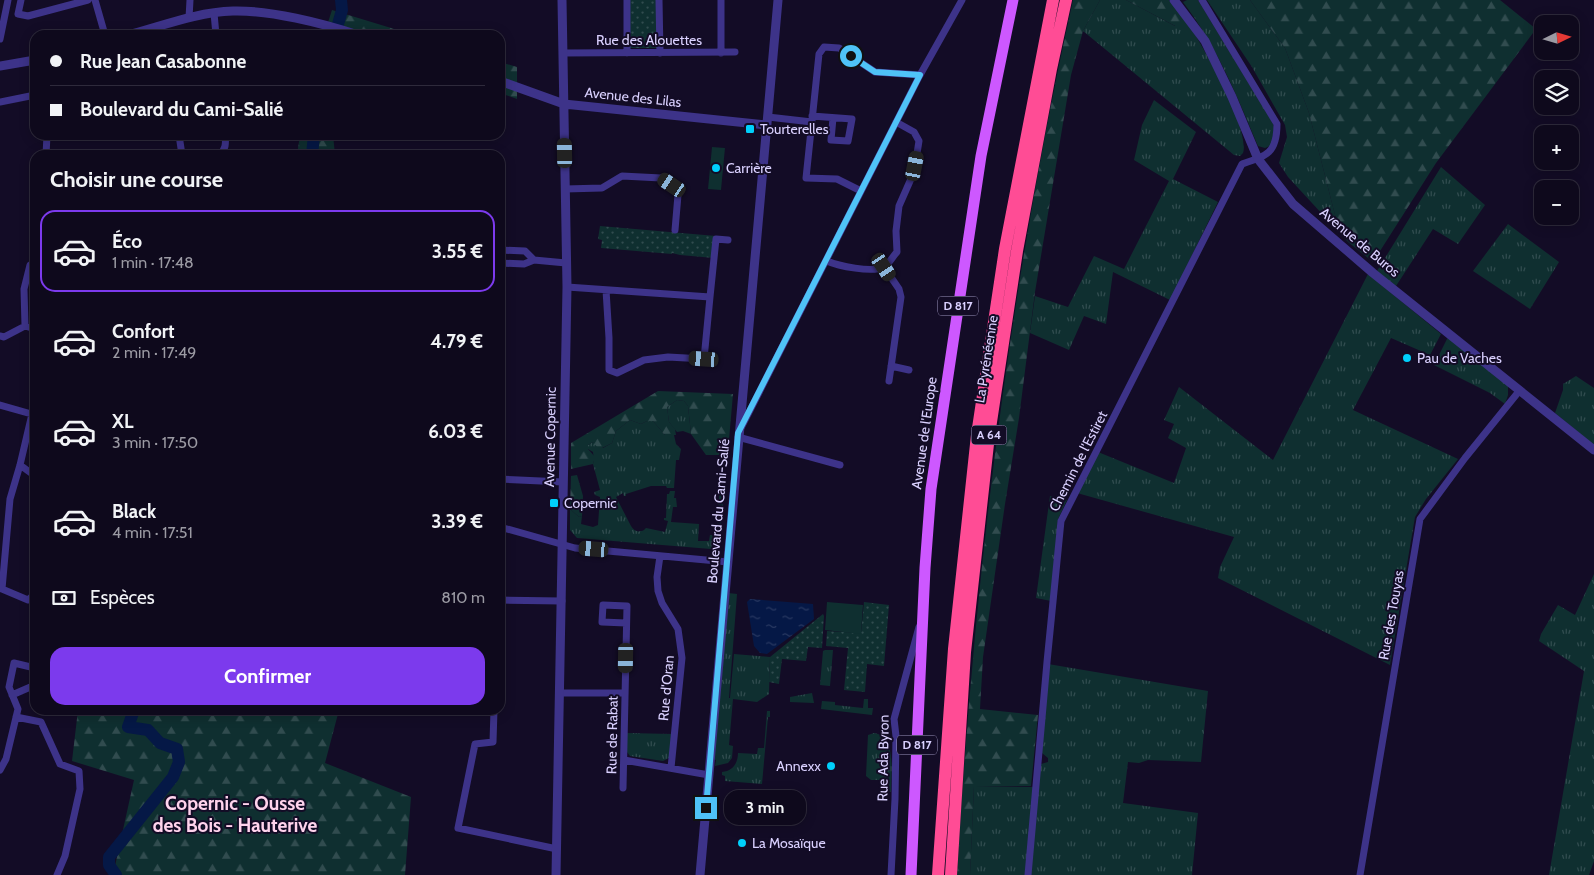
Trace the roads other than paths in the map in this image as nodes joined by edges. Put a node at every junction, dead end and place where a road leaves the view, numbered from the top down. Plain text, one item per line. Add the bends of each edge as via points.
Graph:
1 (8, 0) edge
2 (22, 0) edge
3 (88, 0) edge
4 (95, 0) edge
5 (190, 0) edge
6 (562, 0) edge
7 (627, 0) edge
8 (659, 0) edge
9 (720, 0) edge
10 (778, 0) edge
11 (962, 0) edge
12 (1013, 0) edge
13 (1053, 0) edge
14 (1066, 0) edge
15 (1174, 0) edge
16 (1202, 0) edge
17 (6, 12) junction
18 (214, 13) junction
19 (18, 14) junction
20 (189, 18) junction
21 (104, 30) edge
22 (155, 30) edge
23 (216, 30) edge
24 (340, 30) edge
25 (0, 39) edge
26 (721, 52) junction
27 (735, 52) dead end
28 (563, 53) junction
29 (628, 53) junction
30 (660, 53) junction
31 (30, 61) edge
32 (0, 66) edge
33 (920, 75) junction
34 (505, 83) edge
35 (30, 96) edge
36 (0, 102) edge
37 (564, 104) junction
38 (833, 118) dead end
39 (812, 119) junction
40 (768, 121) junction
41 (896, 122) junction
42 (1258, 159) junction
43 (565, 189) junction
44 (861, 191) junction
45 (675, 230) dead end
46 (728, 240) dead end
47 (505, 250) edge
48 (534, 260) junction
49 (827, 260) junction
50 (505, 263) edge
51 (566, 263) junction
52 (30, 265) edge
53 (884, 267) junction
54 (567, 287) junction
55 (606, 290) junction
56 (710, 297) junction
57 (25, 326) junction
58 (30, 328) edge
59 (0, 336) edge
60 (891, 366) junction
61 (909, 370) dead end
62 (889, 381) dead end
63 (1520, 390) junction
64 (0, 405) edge
65 (30, 413) edge
66 (30, 426) edge
67 (738, 435) junction
68 (1594, 450) edge
69 (20, 465) junction
70 (840, 466) dead end
71 (30, 472) edge
72 (505, 480) edge
73 (563, 482) junction
74 (505, 528) edge
75 (562, 544) junction
76 (660, 556) junction
77 (728, 562) junction
78 (30, 598) edge
79 (505, 600) edge
80 (562, 601) junction
81 (923, 614) junction
82 (626, 623) dead end
83 (30, 667) edge
84 (30, 687) edge
85 (559, 693) junction
86 (625, 693) junction
87 (12, 694) junction
88 (494, 715) edge
89 (16, 717) junction
90 (624, 760) junction
91 (671, 768) junction
92 (0, 770) edge
93 (709, 775) junction
94 (623, 788) dead end
95 (557, 849) junction
96 (57, 875) edge
97 (556, 875) edge
98 (700, 875) edge
99 (891, 875) edge
100 (911, 875) edge
101 (938, 875) edge
102 (951, 875) edge
103 (1028, 875) edge
104 (1360, 875) edge

1 - 17 street
2 - 19 street
3 - 19 street via 28,16
4 - 21 street
5 - 20 street
6 - 28 street, Avenue Copernic
7 - 29 street
8 - 30 street
9 - 26 street
10 - 40 street, Boulevard du Cami-Salié
11 - 33 street
12 - 81 main road, Avenue de l'Europe / D 817 via 982,156 938,432 928,518
13 - 101 highway, La Pyrénéenne / A 64 via 1005,249 977,435 954,649
14 - 102 highway, La Pyrénéenne / A 64 via 1017,251 989,434 965,652
15 - 42 street, Avenue de Buros via 1205,41
16 - 42 street, Chemin de l'Estiret via 1277,124 1277,140 1271,150
17 - 19 street
17 - 25 street
18 - 20 street
18 - 23 street
18 - 24 street via 234,11 276,15
20 - 22 street
26 - 27 street, Rue des Alouettes
26 - 30 street, Rue des Alouettes
28 - 29 street, Rue des Alouettes
28 - 37 street, Avenue Copernic
29 - 30 street, Rue des Alouettes
31 - 32 street
33 - 39 street via 875,72 839,48 824,46 819,54
33 - 41 street
34 - 37 street, Avenue des Lilas
35 - 36 street
37 - 40 street, Avenue des Lilas
37 - 43 street, Avenue Copernic
38 - 39 street
39 - 40 street
39 - 44 street via 806,178 837,180
40 - 67 street, Boulevard du Cami-Salié
41 - 44 street
41 - 53 street via 914,132 919,141 914,172 899,206 897,252
42 - 63 street, Avenue de Buros via 1293,204 1373,273
42 - 103 street, Chemin de l'Estiret via 1242,164 1061,520
43 - 45 street via 602,188 622,176 661,178 672,185 678,196
43 - 51 street, Avenue Copernic
44 - 49 street
46 - 56 street via 716,239
47 - 48 street via 525,251
48 - 50 street via 524,264
48 - 51 street
49 - 53 street via 856,268
49 - 67 street
51 - 54 street, Avenue Copernic
52 - 57 street via 24,289
53 - 60 street via 901,297
54 - 55 street
54 - 73 street, Avenue Copernic
55 - 56 street
55 - 56 street via 609,370 617,372 644,360 668,356 704,359
57 - 58 street
57 - 59 street
60 - 61 street
60 - 62 street
63 - 68 street, Avenue de Buros
63 - 104 street, Rue des Touyas via 1420,519
64 - 65 street
66 - 69 street
67 - 70 street
67 - 77 street, Boulevard du Cami-Salié
69 - 71 street
69 - 78 street via 10,500 2,589
72 - 73 street
73 - 75 street, Avenue Copernic
74 - 75 street
75 - 76 street
75 - 80 street, Avenue Copernic
76 - 77 street
76 - 91 street, Rue d'Oran via 658,591 678,629 682,658
77 - 93 street, Boulevard du Cami-Salié
79 - 80 street
80 - 85 street, Avenue Copernic
81 - 99 street, Rue Ada Byron via 894,719 895,799
81 - 100 main road, Avenue de l'Europe / D 817
82 - 86 street, Rue de Rabat
83 - 87 street via 14,663 9,687
84 - 87 street
85 - 86 street
85 - 95 street, Avenue Copernic
86 - 90 street, Rue de Rabat
87 - 89 street via 18,709
88 - 95 street via 493,742 475,744 458,828
89 - 92 street via 6,759
89 - 96 street via 41,722 60,764 79,770 80,789 65,856
90 - 91 street
90 - 94 street, Rue de Rabat
91 - 93 street
93 - 98 street, Boulevard du Cami-Salié
95 - 97 street, Avenue Copernic

